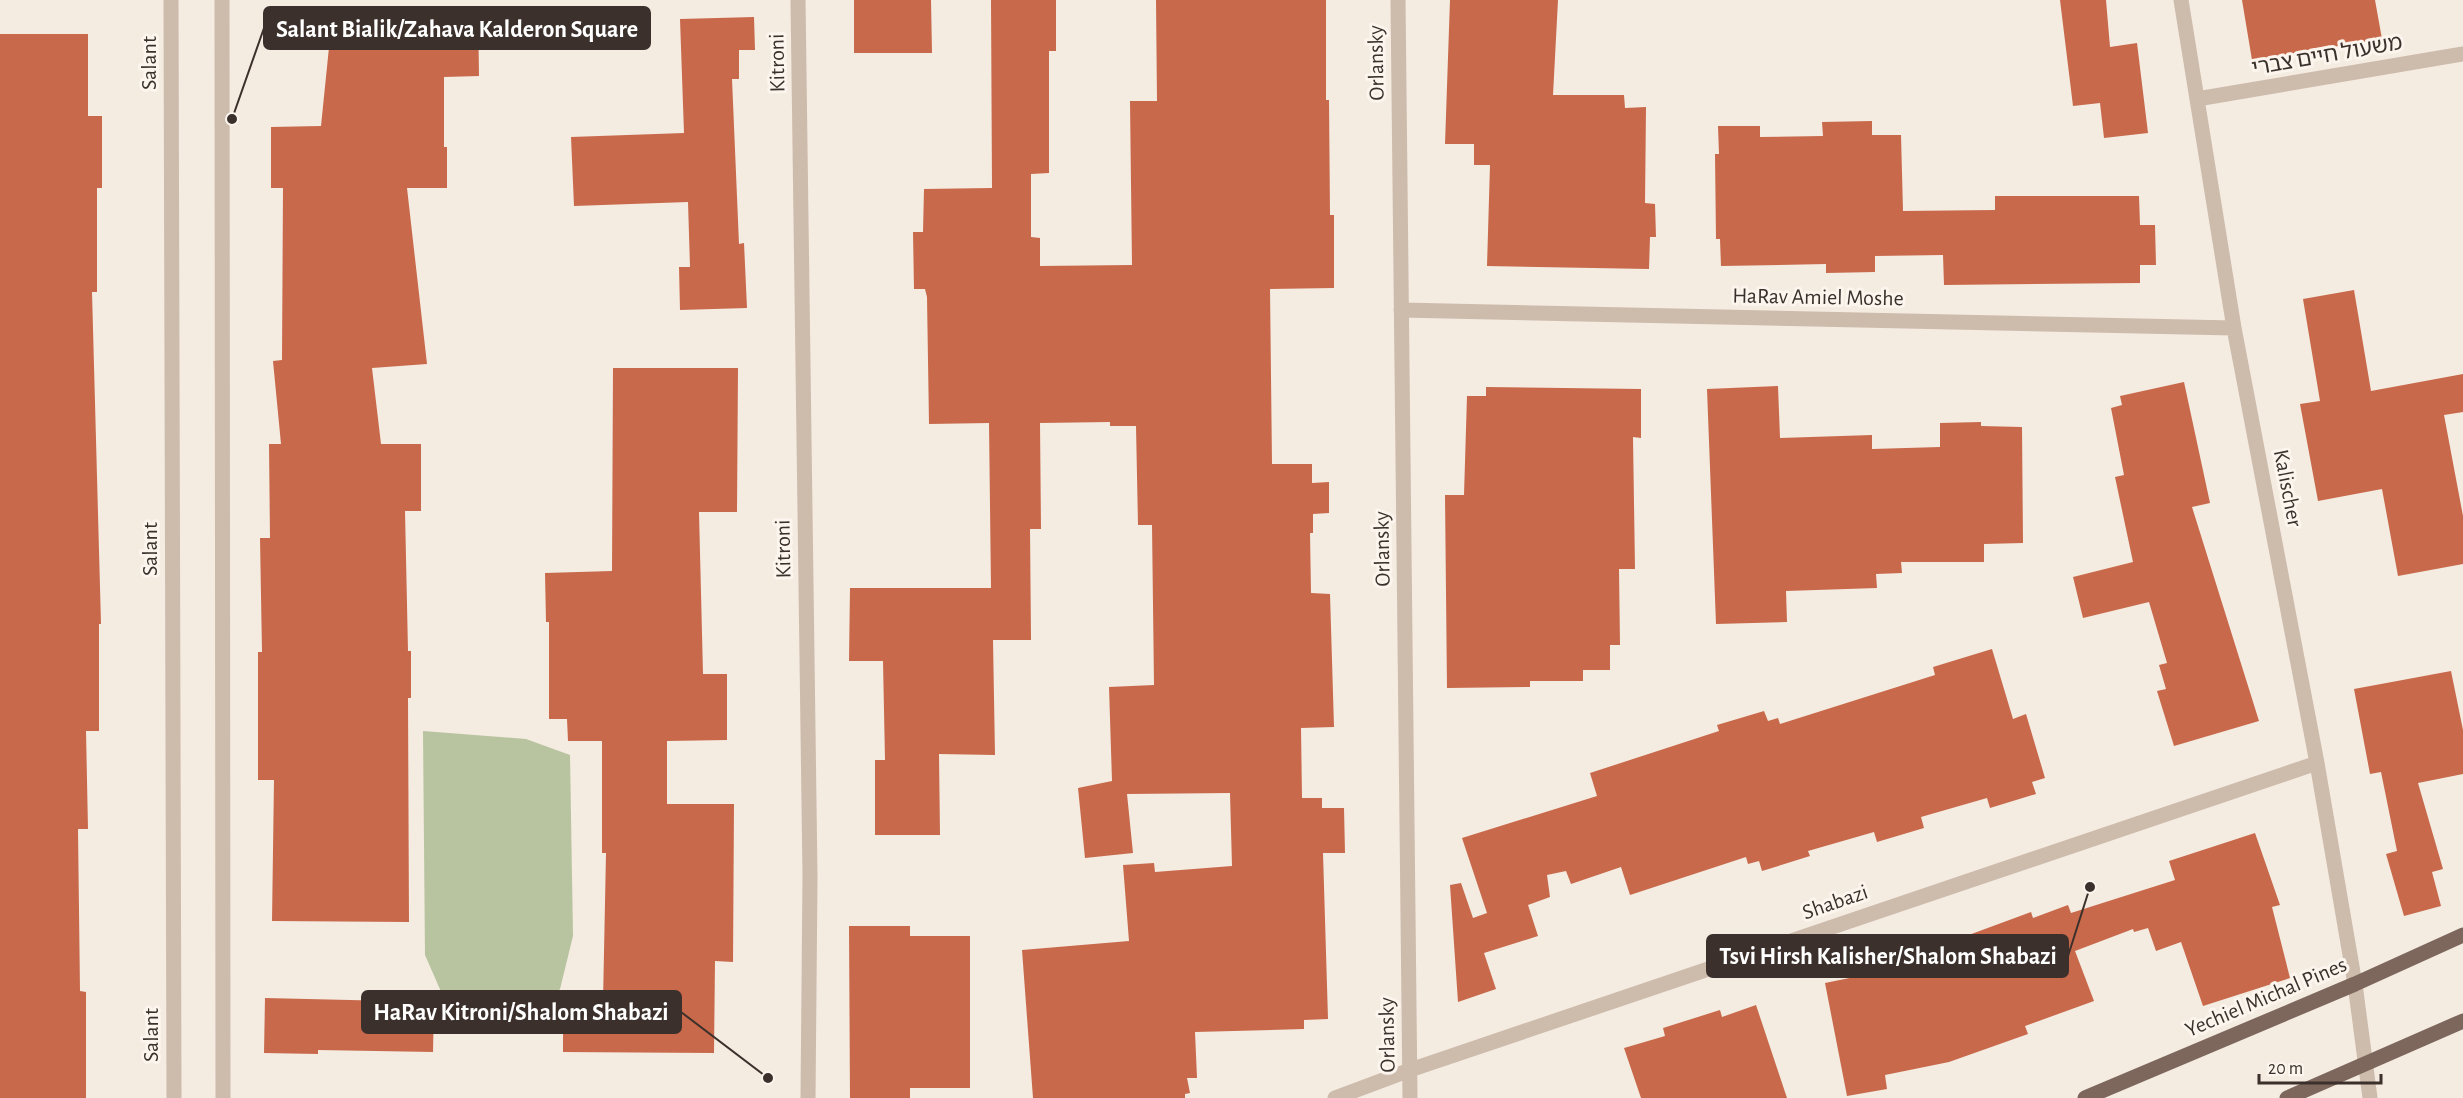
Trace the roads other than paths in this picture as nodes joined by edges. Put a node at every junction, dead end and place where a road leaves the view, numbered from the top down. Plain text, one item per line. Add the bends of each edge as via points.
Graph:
1 (171, 0) edge
2 (222, 0) edge
3 (798, 0) edge
4 (1398, 0) edge
5 (2181, 0) edge
6 (2463, 54) edge
7 (2198, 99) junction
8 (1401, 310) junction
9 (2234, 328) junction
10 (2317, 763) junction
11 (2463, 935) edge
12 (2355, 984) junction
13 (2463, 1021) edge
14 (2367, 1065) junction
15 (1410, 1070) junction
16 (174, 1098) edge
17 (223, 1098) edge
18 (808, 1098) edge
19 (1335, 1098) edge
20 (1410, 1098) edge
21 (2085, 1098) edge
22 (2287, 1098) edge
23 (2370, 1098) edge

1 - 16 street, Salant
2 - 17 street
3 - 18 street, Kitroni via 810,876
4 - 8 street, Orlansky
5 - 7 street, Kalischer
6 - 7 street, משעול חיים צברי
7 - 9 street, Kalischer
8 - 9 street, HaRav Amiel Moshe
8 - 15 street, Orlansky
9 - 10 street, Kalischer
10 - 12 street, Kalischer
10 - 15 street, Shabazi
11 - 12 main road, Yechiel Michal Pines
12 - 14 street, Kalischer
12 - 21 main road, Yechiel Michal Pines
13 - 14 main road
14 - 22 main road
14 - 23 street, Kalischer
15 - 19 street, Shabazi
15 - 20 street, Orlansky

